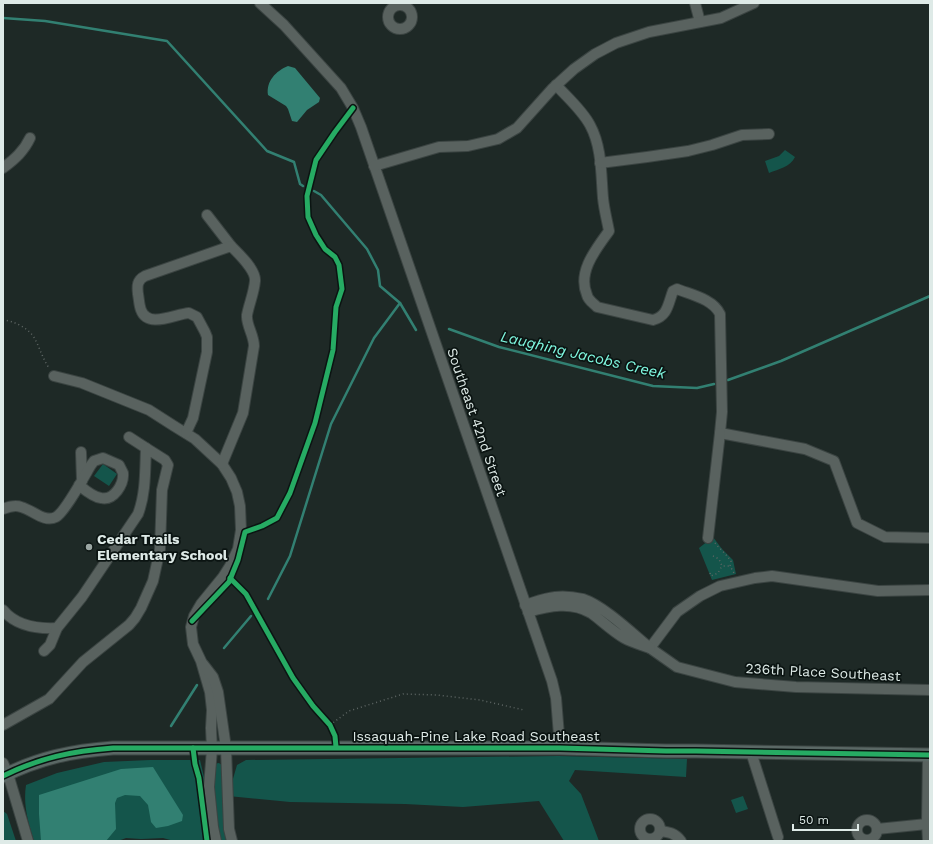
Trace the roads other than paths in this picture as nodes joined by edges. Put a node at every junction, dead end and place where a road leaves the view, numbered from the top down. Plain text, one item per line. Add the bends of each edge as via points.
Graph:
1 (260, 3) edge
2 (695, 3) edge
3 (754, 3) edge
4 (700, 22) junction
5 (556, 86) junction
6 (769, 134) dead end
7 (30, 138) dead end
8 (600, 163) junction
9 (374, 166) junction
10 (3, 168) edge
11 (207, 215) dead end
12 (231, 246) junction
13 (54, 376) road end
14 (186, 433) junction
15 (720, 433) junction
16 (129, 437) dead end
17 (146, 448) junction
18 (81, 452) dead end
19 (222, 464) junction
20 (3, 509) edge
21 (708, 537) road end
22 (930, 538) edge
23 (930, 590) edge
24 (527, 609) junction
25 (3, 610) edge
26 (57, 628) junction
27 (650, 648) junction
28 (44, 651) dead end
29 (200, 661) junction
30 (930, 690) edge
31 (3, 725) edge
32 (226, 748) junction
33 (560, 748) junction
34 (212, 749) junction
35 (751, 752) junction
36 (929, 755) edge
37 (5, 771) edge
38 (927, 824) junction
39 (878, 829) dead end
40 (660, 831) dead end
41 (778, 837) dead end
42 (28, 841) edge
43 (216, 841) edge
44 (232, 841) edge
45 (681, 841) edge
46 (928, 841) edge

1 - 9 street, Southeast 42nd Street via 284,25 340,88 353,108
2 - 4 street
3 - 4 street via 721,18
4 - 5 street via 649,32 616,43 574,69
5 - 8 street via 590,124
5 - 9 street via 517,128 498,139 468,146 439,147
6 - 8 street via 742,135 688,151
7 - 10 street via 18,156
8 - 15 street via 609,231 585,270 587,296 597,307 653,320 661,318 673,291 677,289 717,307 720,314
9 - 24 street, Southeast 42nd Street
11 - 12 street
12 - 14 street via 145,276 140,278 138,283 141,310 147,318 157,320 189,313 196,318 207,337 207,352 193,418
12 - 19 street via 255,275 247,316 254,346 243,413
13 - 14 street via 82,382 149,410
14 - 19 street
15 - 21 street
15 - 22 street via 805,448 834,461 857,523 884,537
16 - 17 street
17 - 26 street via 142,504 138,514 82,597
17 - 31 street via 165,460 168,465 162,490 159,556 154,580 141,608 129,625 83,662 49,699
18 - 20 street via 80,483 65,508 56,517 45,518 20,506
19 - 29 street via 239,499 241,530 238,549 230,566 201,604 192,621 191,638
23 - 27 street via 878,591 772,576 755,578 720,586 700,596 676,612
24 - 27 street, 236th Place Southeast via 545,598 583,600 619,622
24 - 33 street, Southeast 42nd Street via 556,698
25 - 26 street via 24,624 36,628
26 - 28 street via 50,645
27 - 30 street, 236th Place Southeast via 677,666 735,682 796,687
29 - 32 street via 217,685
29 - 34 street via 210,692
32 - 33 main road, Issaquah-Pine Lake Road Southeast
32 - 34 main road, Issaquah-Pine Lake Road Southeast
32 - 44 street via 229,829
33 - 35 main road, Issaquah-Pine Lake Road Southeast
34 - 37 main road, Issaquah-Pine Lake Road Southeast via 113,748 78,751
34 - 43 street via 209,787 212,827
35 - 36 main road, Issaquah-Pine Lake Road Southeast
35 - 41 street
36 - 38 street
37 - 42 street
38 - 39 street
38 - 46 street
40 - 45 street via 674,834

